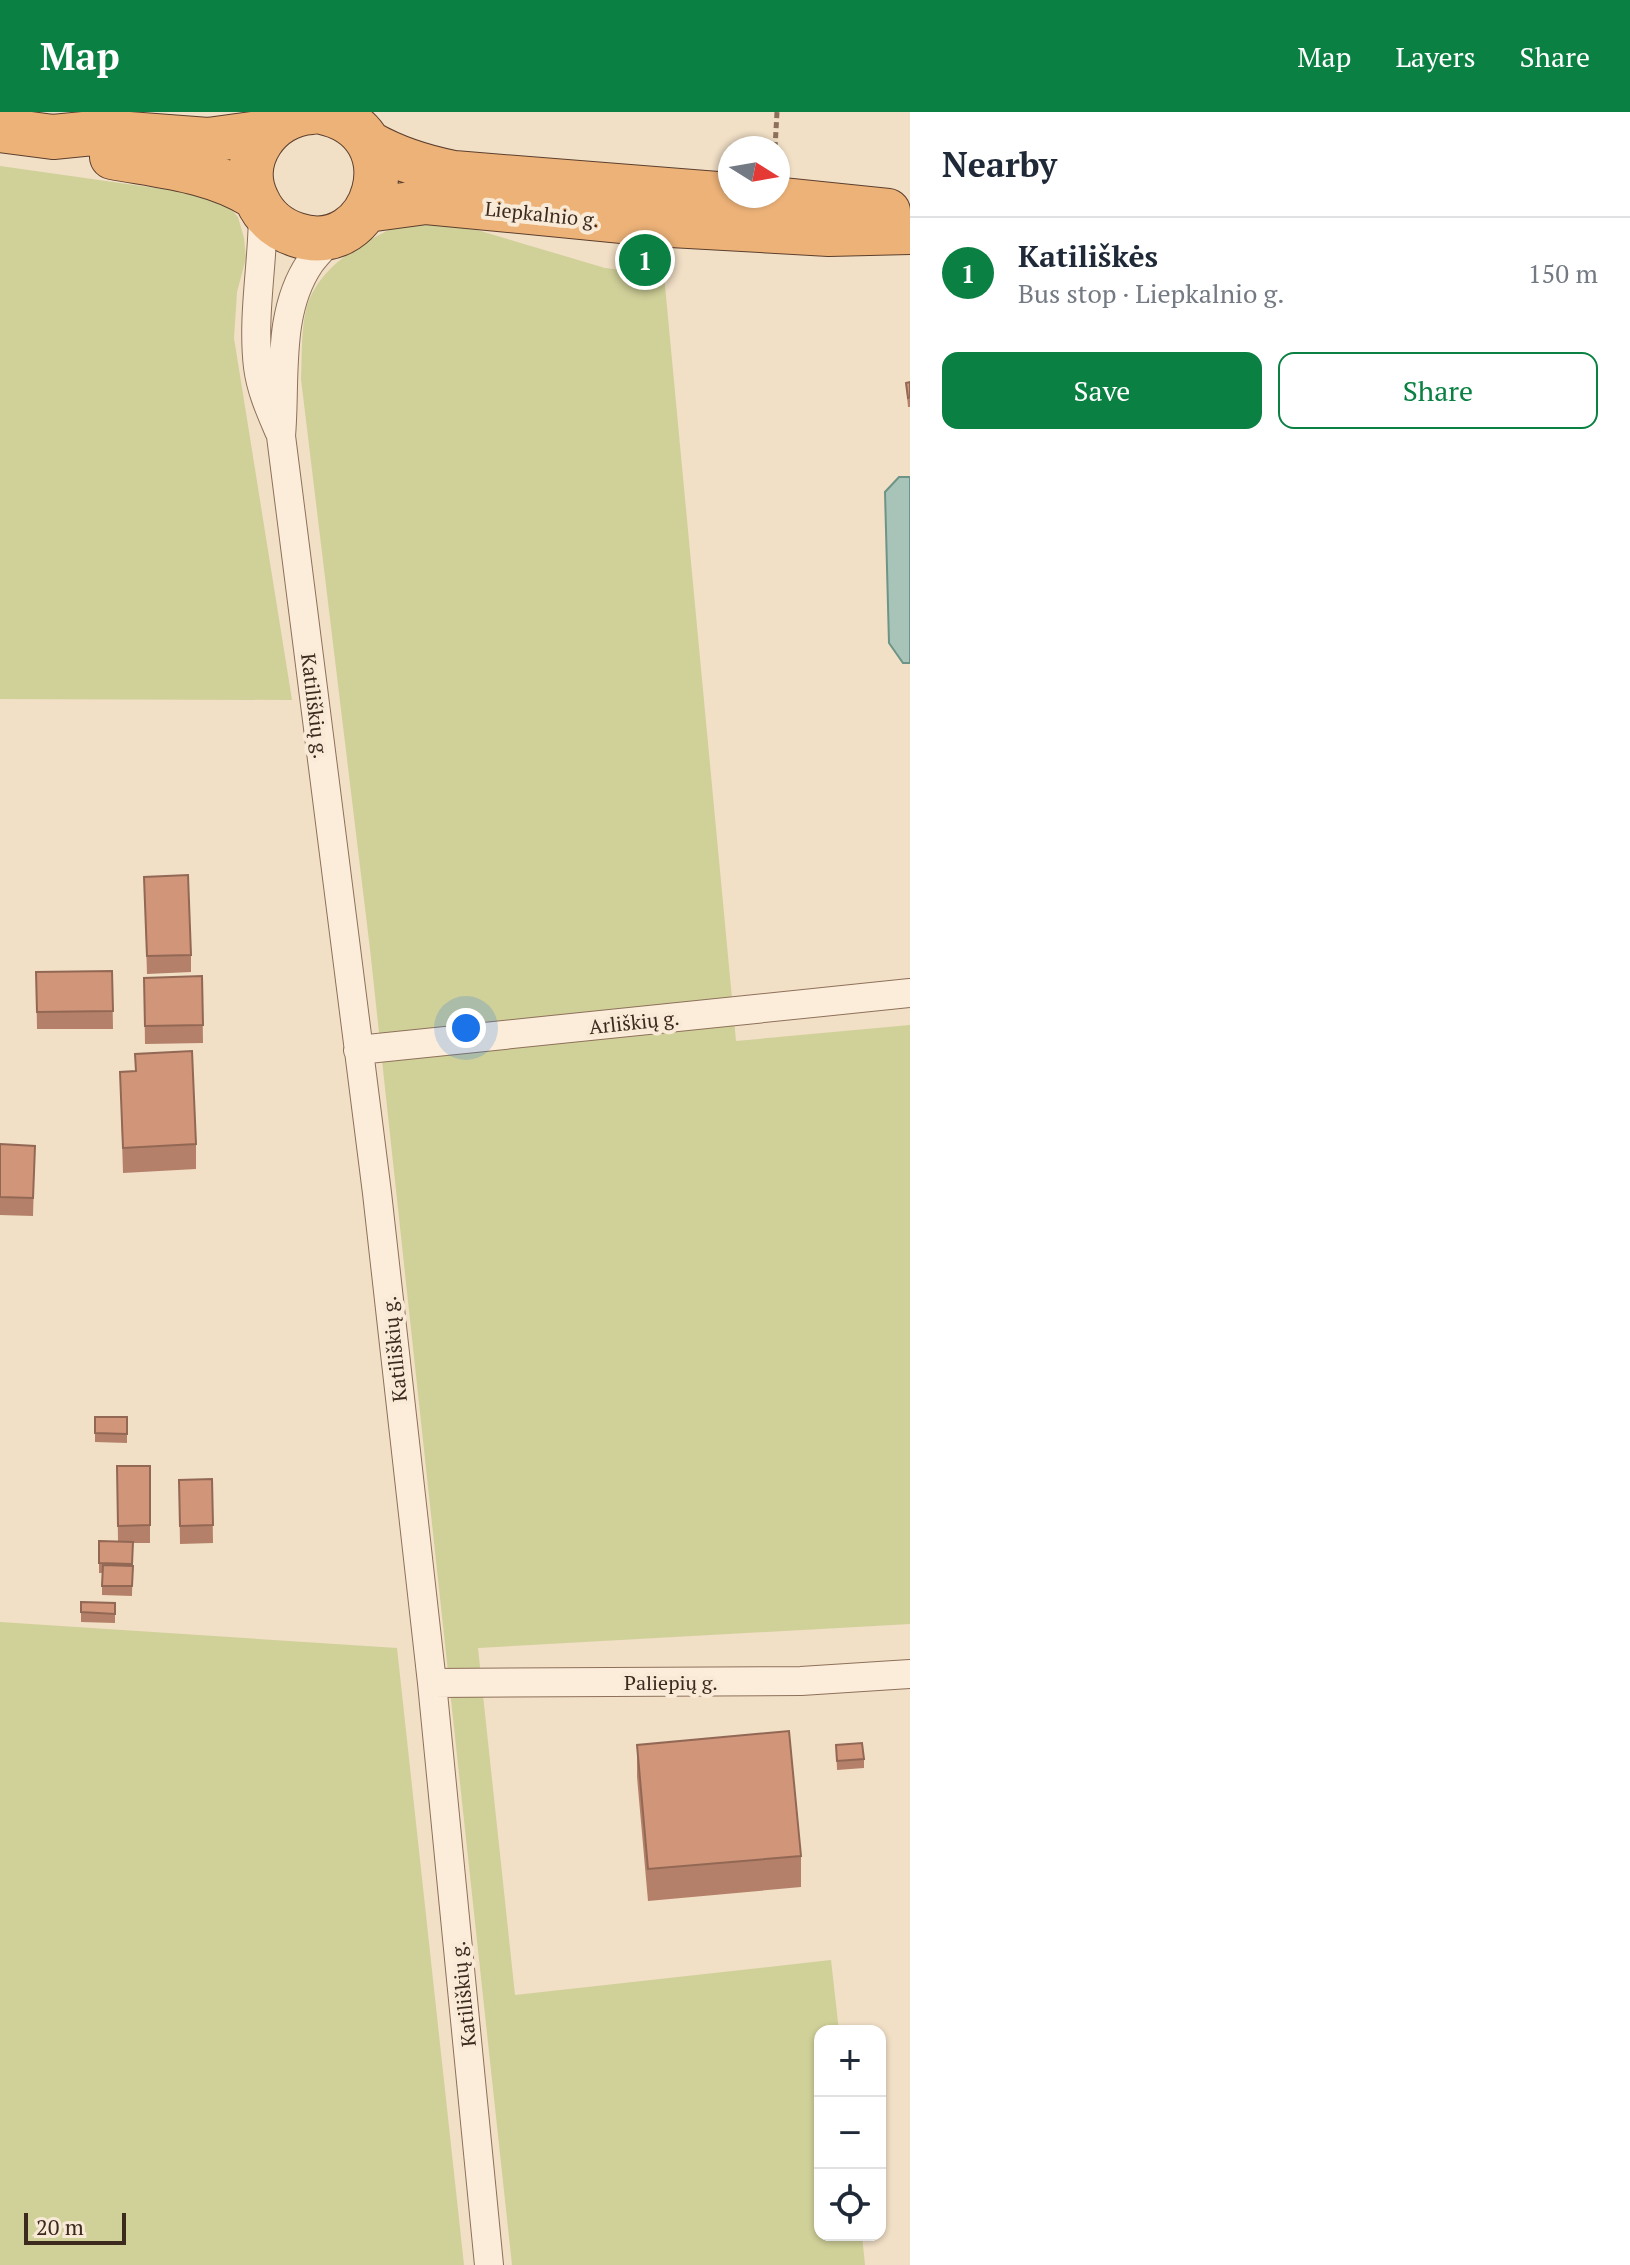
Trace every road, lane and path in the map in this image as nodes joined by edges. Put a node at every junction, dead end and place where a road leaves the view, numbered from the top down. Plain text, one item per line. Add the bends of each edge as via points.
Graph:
1 (312, 112) edge
2 (777, 112) edge
3 (290, 119) edge
4 (349, 123) edge
5 (0, 130) edge
6 (776, 136) edge
7 (53, 137) junction
8 (718, 194) edge
9 (790, 200) edge
10 (259, 204) junction
11 (910, 216) edge
12 (351, 222) junction
13 (910, 232) edge
14 (281, 436) junction
15 (910, 993) edge
16 (358, 1050) junction
17 (910, 1674) edge
18 (432, 1683) junction
19 (489, 2265) edge

1 - 3 highway, Liepkalnio g.
2 - 6 path
3 - 7 highway, Liepkalnio g. via 208,140 103,132
3 - 10 highway via 252,163
4 - 8 highway, Liepkalnio g. via 405,161 454,173
4 - 12 highway, Liepkalnio g. via 376,159 378,177 374,194
5 - 7 highway, Liepkalnio g.
7 - 10 highway, Liepkalnio g. via 100,155 235,184
9 - 11 highway via 873,207
10 - 12 highway, Liepkalnio g. via 274,224 303,237 319,238
10 - 14 street, Katiliškių g. via 263,246 258,366
12 - 13 highway, Liepkalnio g. via 426,202 653,224 829,234
12 - 14 street, Katiliškių g. via 310,263 294,294 287,325
14 - 16 street, Katiliškių g.
15 - 16 street, Arliškių g.
16 - 18 street, Katiliškių g.
17 - 18 street, Paliepių g. via 801,1681
18 - 19 street, Katiliškių g.

